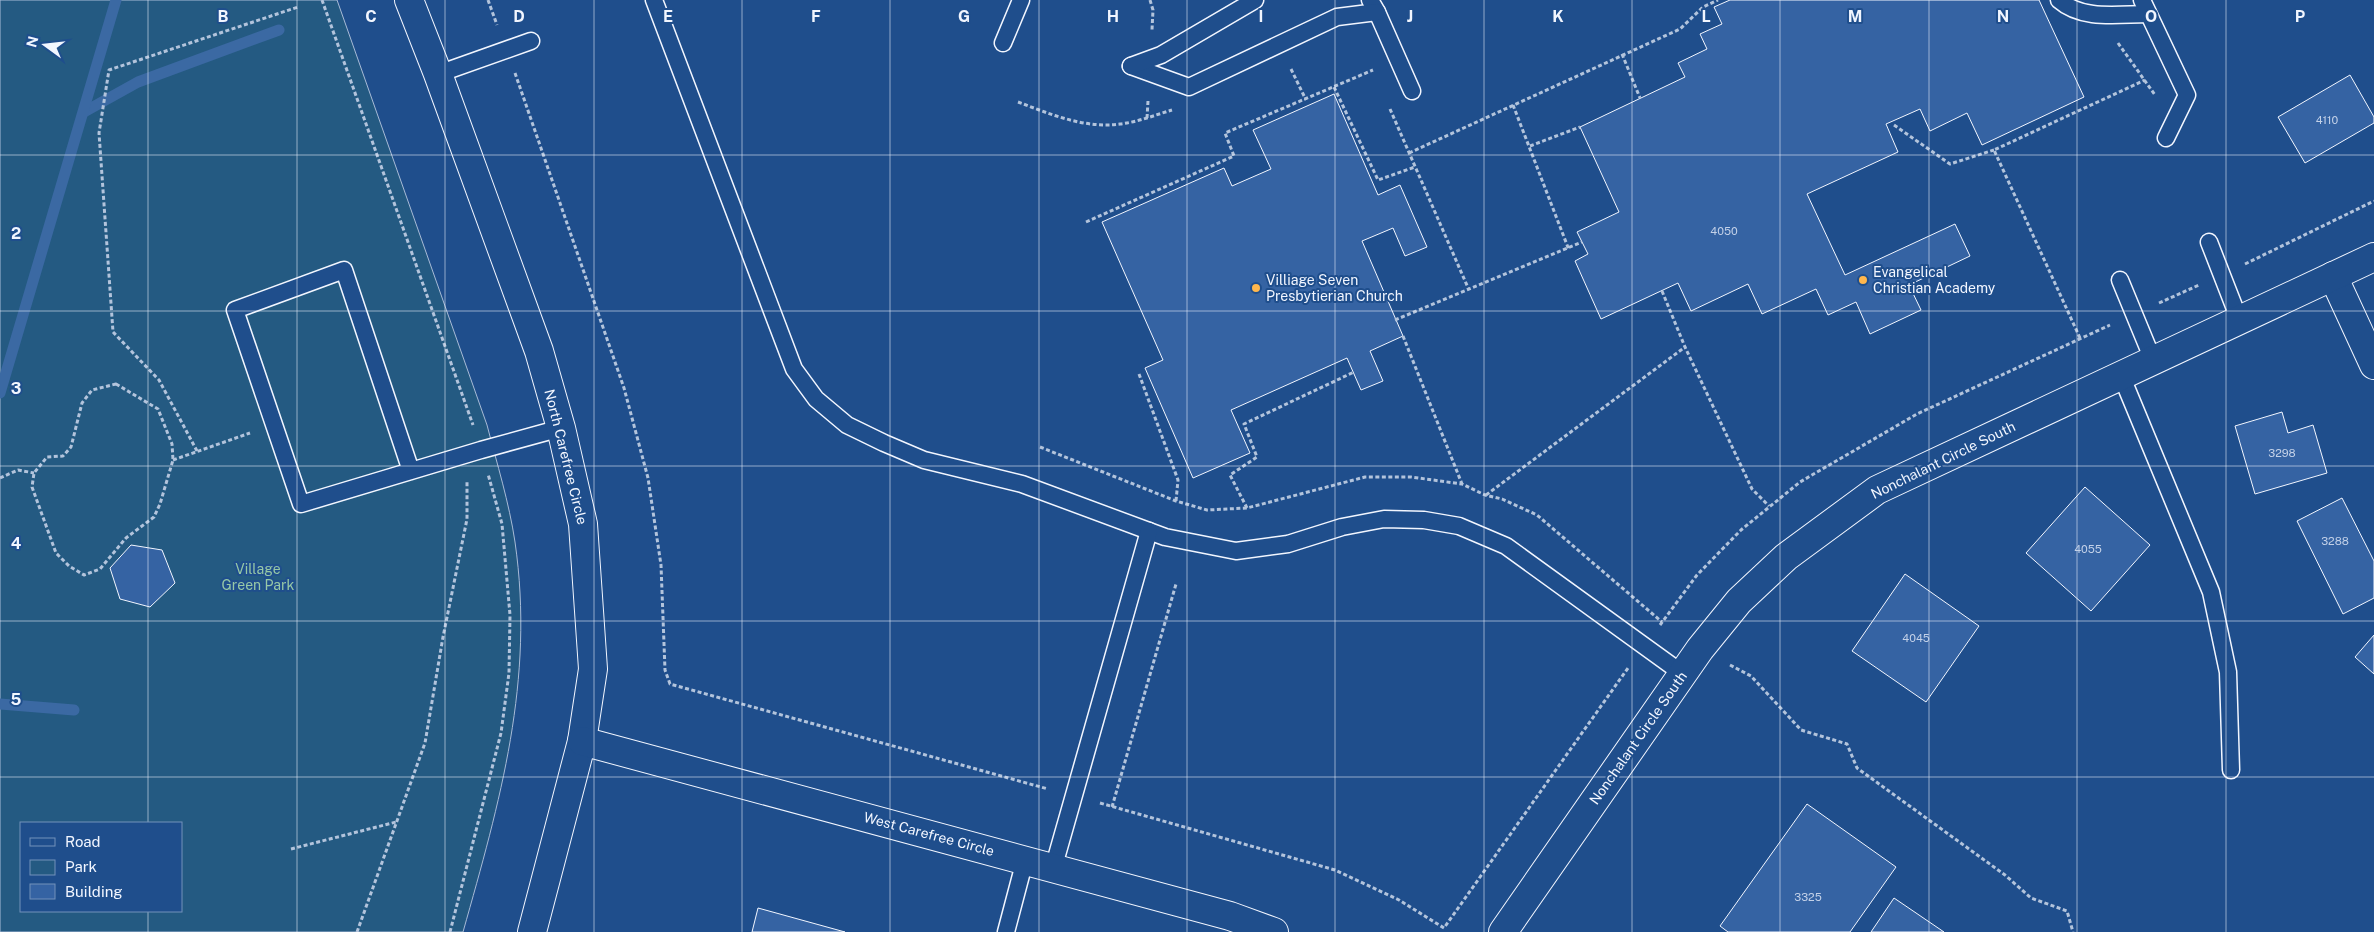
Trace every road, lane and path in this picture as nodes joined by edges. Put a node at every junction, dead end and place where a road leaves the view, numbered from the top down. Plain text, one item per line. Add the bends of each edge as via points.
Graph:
1 (409, 0) edge
2 (488, 0) edge
3 (654, 0) edge
4 (1021, 0) edge
5 (1255, 0) edge
6 (1718, 0) edge
7 (2059, 0) edge
8 (298, 6) dead end
9 (1373, 6) edge
10 (2145, 7) edge
11 (2113, 40) dead end
12 (531, 41) dead end
13 (1004, 44) dead end
14 (506, 49) junction
15 (1622, 54) junction
16 (1370, 62) dead end
17 (1290, 66) dead end
18 (1373, 70) junction
19 (438, 74) junction
20 (1377, 78) dead end
21 (2144, 80) junction
22 (1334, 87) junction
23 (1412, 91) dead end
24 (1640, 98) dead end
25 (1306, 100) junction
26 (1018, 102) dead end
27 (2160, 102) dead end
28 (1388, 103) dead end
29 (1513, 105) junction
30 (1178, 108) dead end
31 (1894, 125) dead end
32 (1580, 126) dead end
33 (2166, 138) dead end
34 (1530, 146) junction
35 (1994, 150) junction
36 (1409, 153) junction
37 (1415, 167) junction
38 (1086, 222) dead end
39 (1582, 242) dead end
40 (2209, 242) dead end
41 (1568, 250) junction
42 (2374, 257) edge
43 (2333, 276) junction
44 (2120, 280) dead end
45 (1469, 290) junction
46 (1662, 291) dead end
47 (2239, 318) junction
48 (1395, 320) dead end
49 (1403, 336) dead end
50 (2080, 338) dead end
51 (1685, 347) junction
52 (2153, 360) junction
53 (2374, 365) edge
54 (1354, 372) dead end
55 (1139, 374) dead end
56 (2121, 375) junction
57 (274, 426) junction
58 (562, 428) junction
59 (197, 451) junction
60 (468, 454) junction
61 (173, 460) junction
62 (411, 470) junction
63 (34, 473) junction
64 (0, 478) edge
65 (1462, 484) dead end
66 (1485, 495) dead end
67 (1176, 502) dead end
68 (1769, 506) dead end
69 (1247, 508) dead end
70 (1149, 531) junction
71 (1176, 584) dead end
72 (1700, 649) junction
73 (1683, 674) junction
74 (582, 741) junction
75 (2231, 770) dead end
76 (1074, 796) junction
77 (1112, 807) junction
78 (396, 822) junction
79 (291, 849) dead end
80 (1025, 860) junction
81 (1053, 869) junction
82 (1444, 928) dead end
83 (357, 932) edge
84 (532, 932) edge
85 (1006, 932) edge
86 (1274, 932) edge
87 (1503, 932) edge
88 (2073, 932) edge

1 - 19 main road, North Carefree Circle
2 - 14 path
3 - 70 lane via 794,369 816,399 847,425 924,460 1022,484
4 - 13 lane
5 - 9 lane via 1161,55 1131,66 1189,87 1337,17
6 - 15 path via 1704,7 1680,30
7 - 10 lane via 2066,6 2092,15
8 - 59 path via 109,70 106,82 99,133 113,332 159,380
9 - 23 lane
10 - 33 lane via 2187,95
11 - 21 path via 2120,44
12 - 14 lane
14 - 19 lane
14 - 76 path via 624,388 648,478 661,565 665,670 670,684
15 - 24 path
15 - 29 path
16 - 18 path
17 - 25 path
18 - 20 path
18 - 22 path
19 - 58 main road, North Carefree Circle via 539,351
21 - 27 path
21 - 35 path
22 - 25 path
22 - 37 path via 1378,180
25 - 38 path via 1225,133 1234,156
26 - 30 path via 1061,118 1090,123 1119,124
28 - 36 path
29 - 34 path
29 - 36 path
31 - 35 path via 1950,164
32 - 34 path
34 - 41 path
35 - 50 path
36 - 37 path
37 - 45 path
39 - 41 path
40 - 47 lane
41 - 45 path
42 - 43 main road, Nonchalant Circle South
43 - 47 main road, Nonchalant Circle South
43 - 53 main road
44 - 52 lane
45 - 48 path
46 - 51 path
47 - 52 main road, Nonchalant Circle South
49 - 65 path
51 - 66 path
51 - 68 path via 1752,489
52 - 56 main road, Nonchalant Circle South
54 - 69 path via 1244,424 1257,457 1230,475
55 - 67 path via 1178,480
56 - 72 main road, Nonchalant Circle South via 1877,490 1786,557 1739,601
56 - 75 lane via 2211,592 2228,672
57 - 59 path
57 - 62 lane via 301,504
57 - 62 lane via 234,310 344,270
58 - 60 lane
58 - 74 main road, North Carefree Circle via 583,524 588,575 593,669
59 - 61 path
60 - 62 lane
60 - 78 path via 467,519 425,743
61 - 63 path via 172,444 158,410 116,384 92,390 82,404 71,447 63,456 46,457
61 - 63 path via 154,517 126,538 100,569 84,575 56,553 32,486
63 - 64 path via 18,470
70 - 73 lane via 1236,551 1288,544 1342,527 1384,519 1424,520 1459,526 1506,546
70 - 76 lane
71 - 77 path
72 - 73 main road, Nonchalant Circle South
72 - 88 path via 1750,676 1801,730 1847,744 1857,768 2006,875 2031,898 2068,911
73 - 87 main road, Nonchalant Circle South
74 - 80 main road, West Carefree Circle
74 - 84 main road, North Carefree Circle
76 - 77 path
76 - 81 lane
77 - 82 path via 1335,870 1399,900
78 - 79 path
78 - 83 path
80 - 81 main road, West Carefree Circle
80 - 85 lane
81 - 86 main road, West Carefree Circle via 1230,916

